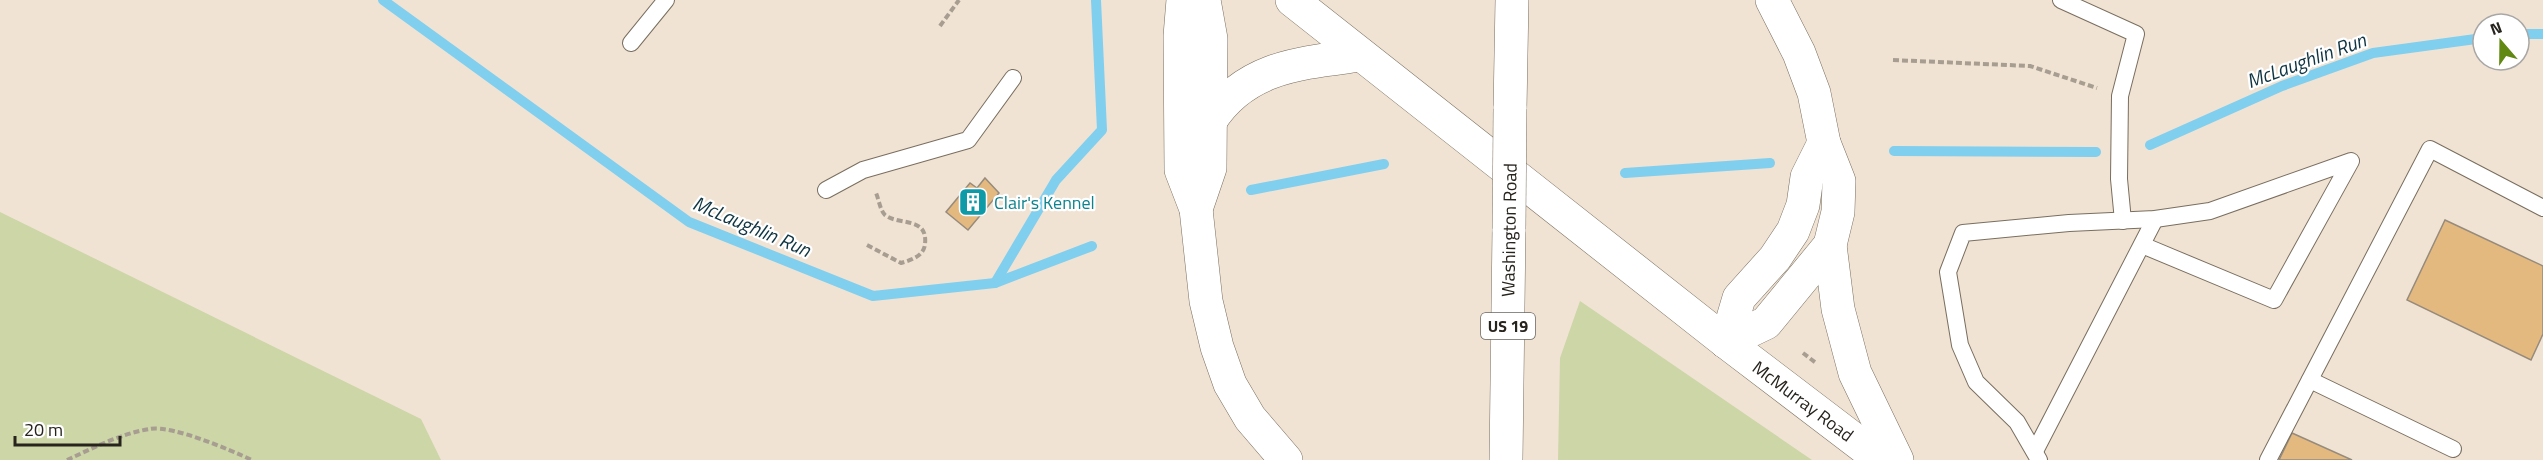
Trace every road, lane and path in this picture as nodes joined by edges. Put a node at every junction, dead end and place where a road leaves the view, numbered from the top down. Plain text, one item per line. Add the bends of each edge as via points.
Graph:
1 (666, 0) edge
2 (959, 0) edge
3 (1183, 0) edge
4 (1204, 0) edge
5 (1292, 0) edge
6 (1512, 0) edge
7 (1772, 0) edge
8 (2061, 0) edge
9 (940, 26) dead end
10 (631, 43) dead end
11 (1361, 55) junction
12 (1893, 60) dead end
13 (1013, 78) dead end
14 (2120, 96) junction
15 (1211, 120) junction
16 (1824, 143) junction
17 (863, 170) junction
18 (826, 190) dead end
19 (2543, 208) edge
20 (1196, 209) junction
21 (2155, 219) junction
22 (2123, 221) junction
23 (867, 245) dead end
24 (1830, 245) junction
25 (2142, 245) junction
26 (1726, 342) junction
27 (1801, 352) dead end
28 (1819, 365) dead end
29 (2310, 380) junction
30 (1506, 424) junction
31 (2452, 449) dead end
32 (2037, 456) edge
33 (67, 460) edge
34 (252, 460) edge
35 (1286, 460) edge
36 (1484, 460) edge
37 (1506, 460) edge
38 (1881, 460) edge
39 (1897, 460) edge
40 (2268, 460) edge

1 - 10 lane
2 - 9 path
3 - 20 main road via 1181,170
4 - 15 main road via 1211,39
5 - 11 main road, McMurray Road
6 - 30 main road, Washington Road / US 19, bridge
7 - 16 main road via 1814,93
8 - 14 lane via 2136,34
11 - 15 main road via 1264,74 1233,92
11 - 26 main road, McMurray Road
12 - 14 path via 2030,66
13 - 17 lane via 968,140
14 - 22 lane
15 - 20 main road via 1210,168
16 - 24 main road via 1839,181 1838,212
16 - 26 main road via 1807,177 1803,205 1793,231 1739,298
17 - 18 lane
17 - 23 path via 882,212 890,218 919,225 926,236 925,248 916,258 901,263
19 - 29 lane via 2430,149
20 - 35 main road via 1206,301 1230,384 1250,418
21 - 22 lane
21 - 25 lane
21 - 25 lane via 2210,211 2351,160 2274,300
22 - 32 lane via 1963,233 1955,252 1948,272 1960,345 1976,382 2017,423
24 - 26 main road via 1766,323
24 - 39 main road via 1844,338 1861,388
25 - 32 lane
26 - 38 main road, McMurray Road
27 - 28 path
29 - 31 lane
29 - 40 lane
30 - 36 main road
30 - 37 main road, Washington Road / US 19
33 - 34 path via 98,445 152,428 209,441

